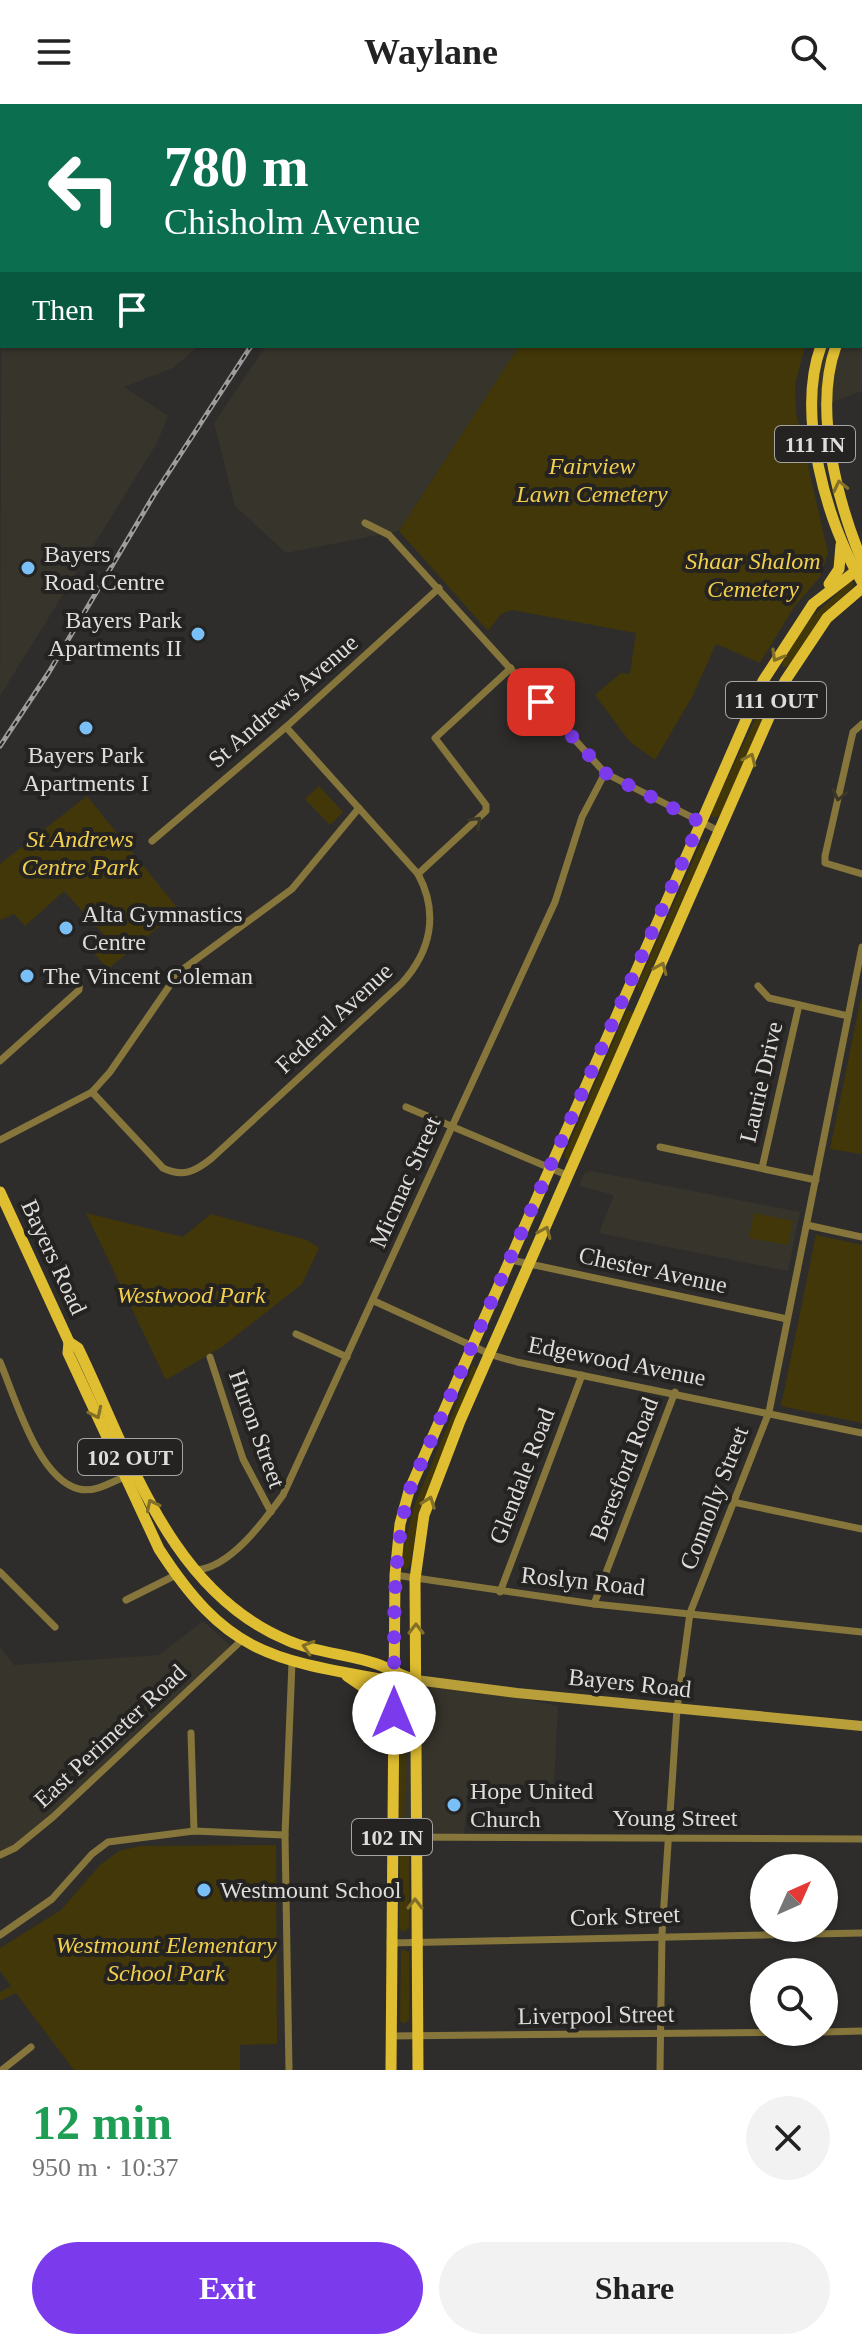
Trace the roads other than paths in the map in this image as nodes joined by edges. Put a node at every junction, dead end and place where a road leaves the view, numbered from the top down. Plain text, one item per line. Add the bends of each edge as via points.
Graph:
1 (820, 348) edge
2 (835, 348) edge
3 (365, 523) dead end
4 (842, 540) junction
5 (860, 566) edge
6 (862, 585) edge
7 (439, 588) junction
8 (823, 593) junction
9 (511, 668) junction
10 (862, 724) edge
11 (286, 727) junction
12 (605, 773) junction
13 (359, 808) junction
14 (700, 822) junction
15 (719, 831) junction
16 (152, 841) dead end
17 (418, 874) junction
18 (862, 874) edge
19 (862, 947) edge
20 (80, 976) dead end
21 (758, 986) dead end
22 (626, 998) junction
23 (645, 1005) junction
24 (799, 1005) junction
25 (848, 1016) junction
26 (0, 1061) edge
27 (92, 1092) junction
28 (406, 1107) dead end
29 (453, 1125) junction
30 (0, 1140) edge
31 (660, 1147) dead end
32 (762, 1168) junction
33 (552, 1169) junction
34 (569, 1176) junction
35 (816, 1180) junction
36 (0, 1192) edge
37 (807, 1225) junction
38 (862, 1237) edge
39 (511, 1260) junction
40 (530, 1266) junction
41 (374, 1301) junction
42 (787, 1319) junction
43 (296, 1334) dead end
44 (69, 1342) junction
45 (474, 1347) junction
46 (492, 1355) junction
47 (210, 1357) dead end
48 (347, 1357) junction
49 (0, 1362) edge
50 (582, 1375) junction
51 (675, 1392) junction
52 (769, 1412) junction
53 (862, 1433) edge
54 (126, 1476) junction
55 (733, 1502) junction
56 (271, 1512) junction
57 (862, 1529) edge
58 (194, 1570) junction
59 (0, 1572) edge
60 (176, 1575) junction
61 (395, 1575) junction
62 (415, 1579) junction
63 (206, 1585) junction
64 (500, 1592) junction
65 (126, 1600) dead end
66 (594, 1604) junction
67 (690, 1613) junction
68 (215, 1620) junction
69 (55, 1627) dead end
70 (267, 1631) junction
71 (862, 1632) edge
72 (242, 1640) junction
73 (292, 1663) junction
74 (335, 1671) junction
75 (394, 1675) junction
76 (416, 1680) junction
77 (677, 1709) junction
78 (862, 1726) edge
79 (394, 1731) junction
80 (191, 1733) dead end
81 (194, 1831) junction
82 (285, 1835) junction
83 (415, 1836) junction
84 (392, 1837) junction
85 (669, 1837) junction
86 (862, 1839) edge
87 (0, 1855) edge
88 (862, 1933) edge
89 (662, 1934) junction
90 (0, 1935) edge
91 (390, 1943) junction
92 (415, 1943) junction
93 (862, 2031) edge
94 (838, 2032) edge
95 (750, 2033) edge
96 (660, 2034) junction
97 (390, 2036) junction
98 (418, 2037) junction
99 (31, 2047) dead end
100 (2, 2070) edge
101 (289, 2070) edge
102 (391, 2070) edge
103 (418, 2070) edge
104 (660, 2070) edge

1 - 4 main road, 111 IN via 810,388 813,432
5 -> 2 main road via 824,414
3 - 7 street via 389,535
4 - 5 main road
4 - 8 main road via 839,569
5 - 6 main road
5 - 8 main road
15 -> 6 main road, 111 OUT via 785,681 827,618
7 - 9 street
7 - 11 street, St Andrews Avenue
8 -> 14 main road via 797,623 763,681
9 - 12 street
17 -> 9 street via 486,811 435,738
10 -> 18 street via 853,732 825,856 825,863
11 - 13 street, Federal Avenue
11 - 16 street, St Andrews Avenue
12 - 14 street
12 - 29 street, Micmac Street via 582,817 555,902
13 - 17 street, Federal Avenue
13 - 27 street via 292,889 179,972
14 - 15 street
14 - 22 main road
23 -> 15 main road, 111 OUT
17 - 27 street, Federal Avenue via 430,923 415,969 198,1169 180,1173 163,1168
19 - 25 street, Connolly Street
20 - 26 street via 79,990
21 - 24 street via 769,998
22 - 23 main road
22 - 33 main road
23 - 34 main road, 111 OUT
24 - 25 street
24 - 32 street, Laurie Drive
25 - 35 street, Connolly Street
27 - 30 street
28 - 29 street
29 - 33 street
29 - 41 street, Micmac Street
31 - 32 street
32 - 35 street
33 - 34 street
33 - 39 main road
40 -> 34 main road, 111 OUT
35 - 37 street, Connolly Street
36 - 44 main road, Bayers Road
37 - 38 street
37 - 42 street, Connolly Street
39 - 40 street, Chester Avenue
39 - 45 main road
40 - 42 street, Chester Avenue
40 - 46 main road, 111 OUT
41 - 45 street, Edgewood Avenue
41 - 48 street, Micmac Street
42 - 52 street, Connolly Street
43 - 48 street
44 -> 54 main road, Bayers Road via 68,1353
58 -> 44 main road, Bayers Road / 102 OUT via 168,1534 78,1348
45 - 46 street, Edgewood Avenue
45 - 61 main road via 409,1491
46 - 50 street, Edgewood Avenue
62 -> 46 main road, 111 OUT via 424,1515
47 - 56 street, Huron Street via 243,1459
48 - 56 street, Micmac Street
49 - 54 street via 38,1451 56,1478 79,1490
50 - 51 street, Edgewood Avenue
50 - 64 street, Glendale Road
51 - 52 street, Edgewood Avenue
51 - 66 street, Beresford Road
52 - 53 street, Edgewood Avenue
52 - 55 street, Connolly Street
54 - 60 main road, Bayers Road
55 - 57 street
55 - 67 street, Connolly Street
56 - 58 street, Micmac Street via 207,1570
58 - 63 main road, Bayers Road / 102 OUT
59 - 69 street
60 - 65 street
60 - 68 main road, Bayers Road
61 - 62 street, Roslyn Road
61 - 75 main road
62 - 64 street, Roslyn Road
76 -> 62 main road, 111 OUT
63 - 68 main road via 218,1608
63 - 70 main road, Bayers Road / 102 OUT
64 - 66 street, Roslyn Road
66 - 67 street, Roslyn Road
67 - 71 street, Roslyn Road
67 - 77 street, Connolly Street
68 - 72 main road, Bayers Road
70 - 72 main road
75 -> 70 main road, Bayers Road / 102 OUT via 379,1664
72 - 73 main road, Bayers Road
72 - 87 street, East Perimeter Road via 53,1817
73 - 74 main road, Bayers Road
73 - 82 street
74 - 75 main road, Bayers Road via 380,1679
74 - 79 main road via 379,1698
75 - 76 main road, Bayers Road / 102 OUT
75 - 79 main road
76 - 77 main road, Bayers Road
76 - 83 main road
77 - 78 main road, Bayers Road
77 - 85 street, Connolly Street
79 - 84 main road, 102 IN
80 - 81 street
81 - 82 street
81 - 90 street via 108,1842 52,1899
82 - 101 street
83 - 84 street, Young Street
83 - 85 street, Young Street
92 -> 83 main road
84 - 91 main road, 102 IN
85 - 86 street, Young Street
85 - 89 street, Connolly Street
88 - 89 street, Cork Street
89 - 92 street, Cork Street
89 - 96 street, Connolly Street
91 - 92 street, Cork Street
91 - 97 main road, 102 IN
92 - 98 main road
93 - 94 street
95 - 96 street, Liverpool Street
96 - 98 street, Liverpool Street
96 - 104 street, Connolly Street
97 - 98 street, Liverpool Street
97 - 102 main road, 102 IN
98 - 103 main road
99 - 100 street

